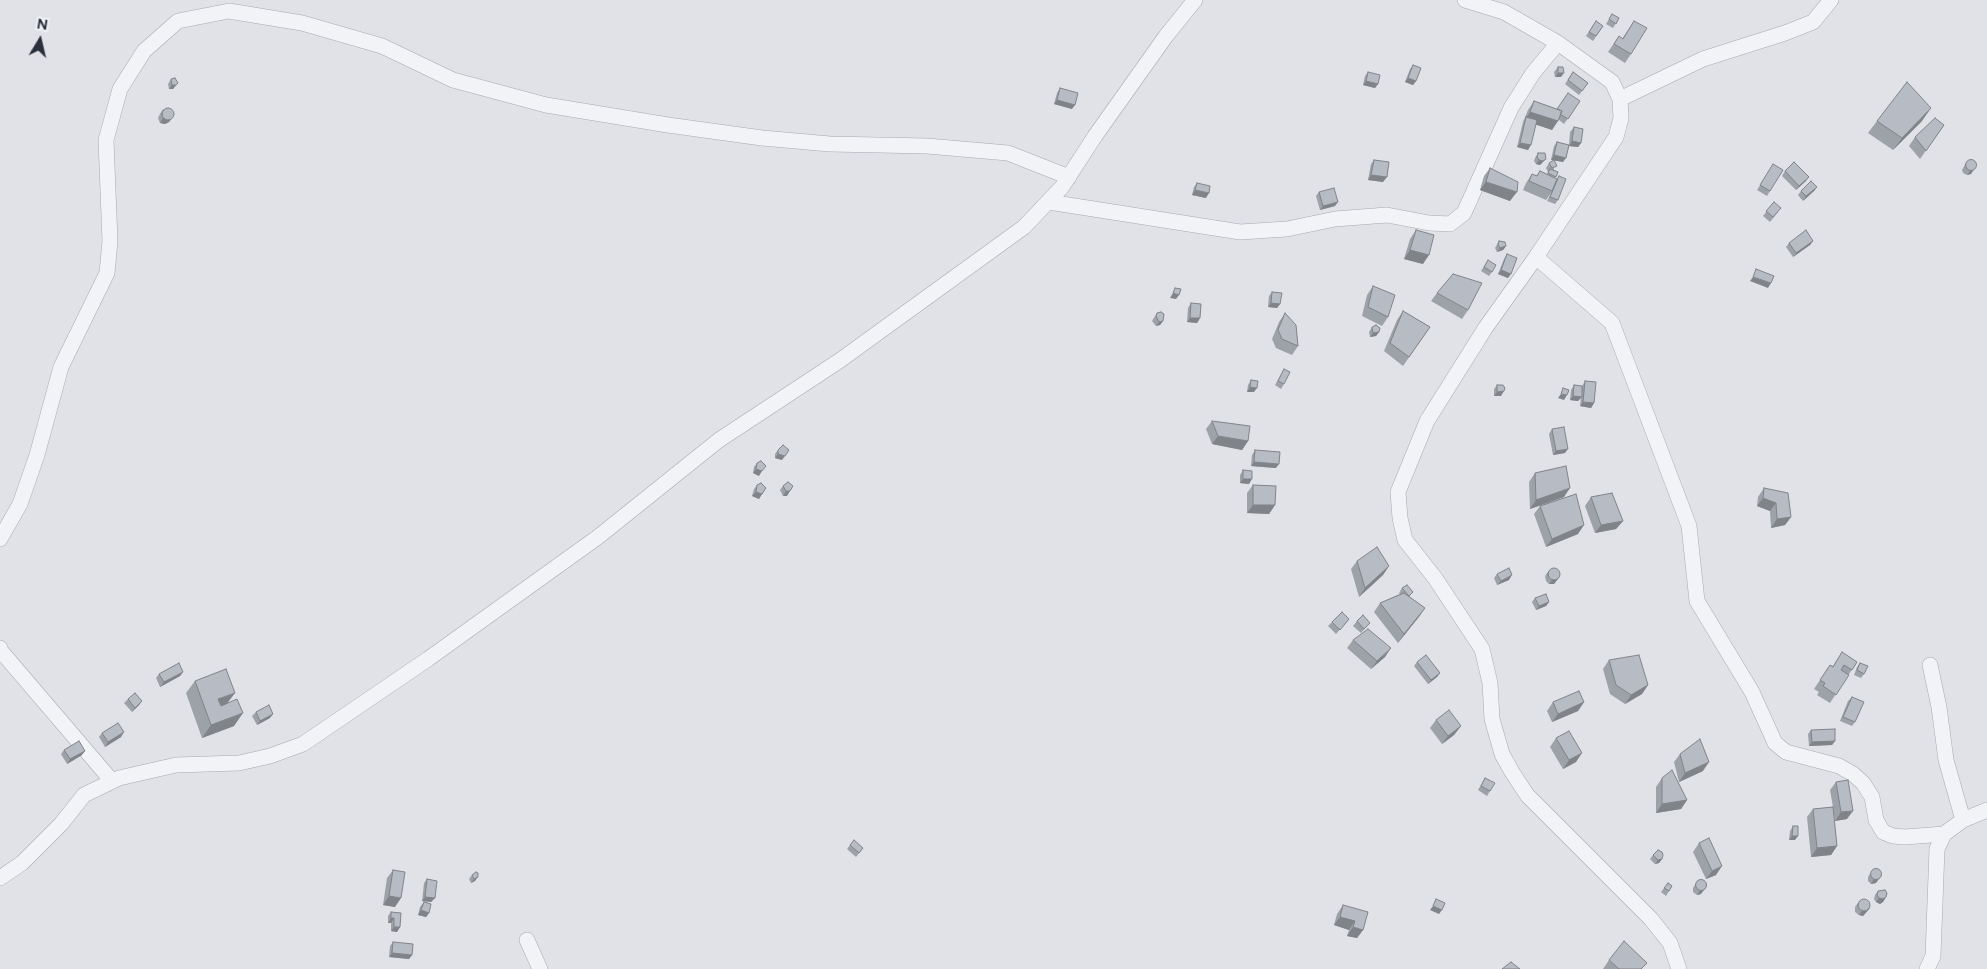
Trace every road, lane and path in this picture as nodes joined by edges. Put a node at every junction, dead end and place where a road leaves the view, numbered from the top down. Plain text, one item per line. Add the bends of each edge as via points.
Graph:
1 (1195, 0) edge
2 (1465, 0) edge
3 (1831, 0) edge
4 (1558, 43) junction
5 (1620, 99) junction
6 (1069, 177) junction
7 (1048, 202) junction
8 (1536, 257) junction
9 (0, 539) edge
10 (0, 648) edge
11 (1930, 665) dead end
12 (112, 781) junction
13 (1987, 810) edge
14 (1962, 820) junction
15 (1944, 834) junction
16 (0, 878) edge
17 (527, 940) dead end
18 (540, 969) edge
19 (1679, 969) edge
20 (1927, 969) edge

1 - 6 street via 1166,36
2 - 4 street via 1504,12
3 - 5 street via 1813,22 1703,60
4 - 5 street via 1612,82
4 - 7 street via 1512,108 1464,213 1450,224 1387,215 1240,232
5 - 8 street via 1621,118 1616,137
6 - 7 street
6 - 9 street via 1008,153 772,139 546,105 453,80 382,46 302,23 229,11 178,21 144,51 120,88 106,140 110,241 107,273 62,367 20,504
7 - 12 street via 1024,227 839,362 719,440 598,537 428,660 303,744 239,763 176,765
8 - 15 street via 1612,323 1689,526 1697,602 1752,692 1775,743 1786,752 1839,766 1853,774 1872,797 1876,820 1883,832 1905,837
8 - 19 street via 1486,327 1427,421 1398,492 1400,518 1405,540 1435,578 1482,649 1490,683 1492,719 1502,754 1512,772 1527,794 1651,919 1670,943
10 - 12 street
11 - 14 street via 1946,760
12 - 16 street via 84,795 22,863
13 - 14 street
14 - 15 street
15 - 20 street via 1937,848 1932,956
17 - 18 street

